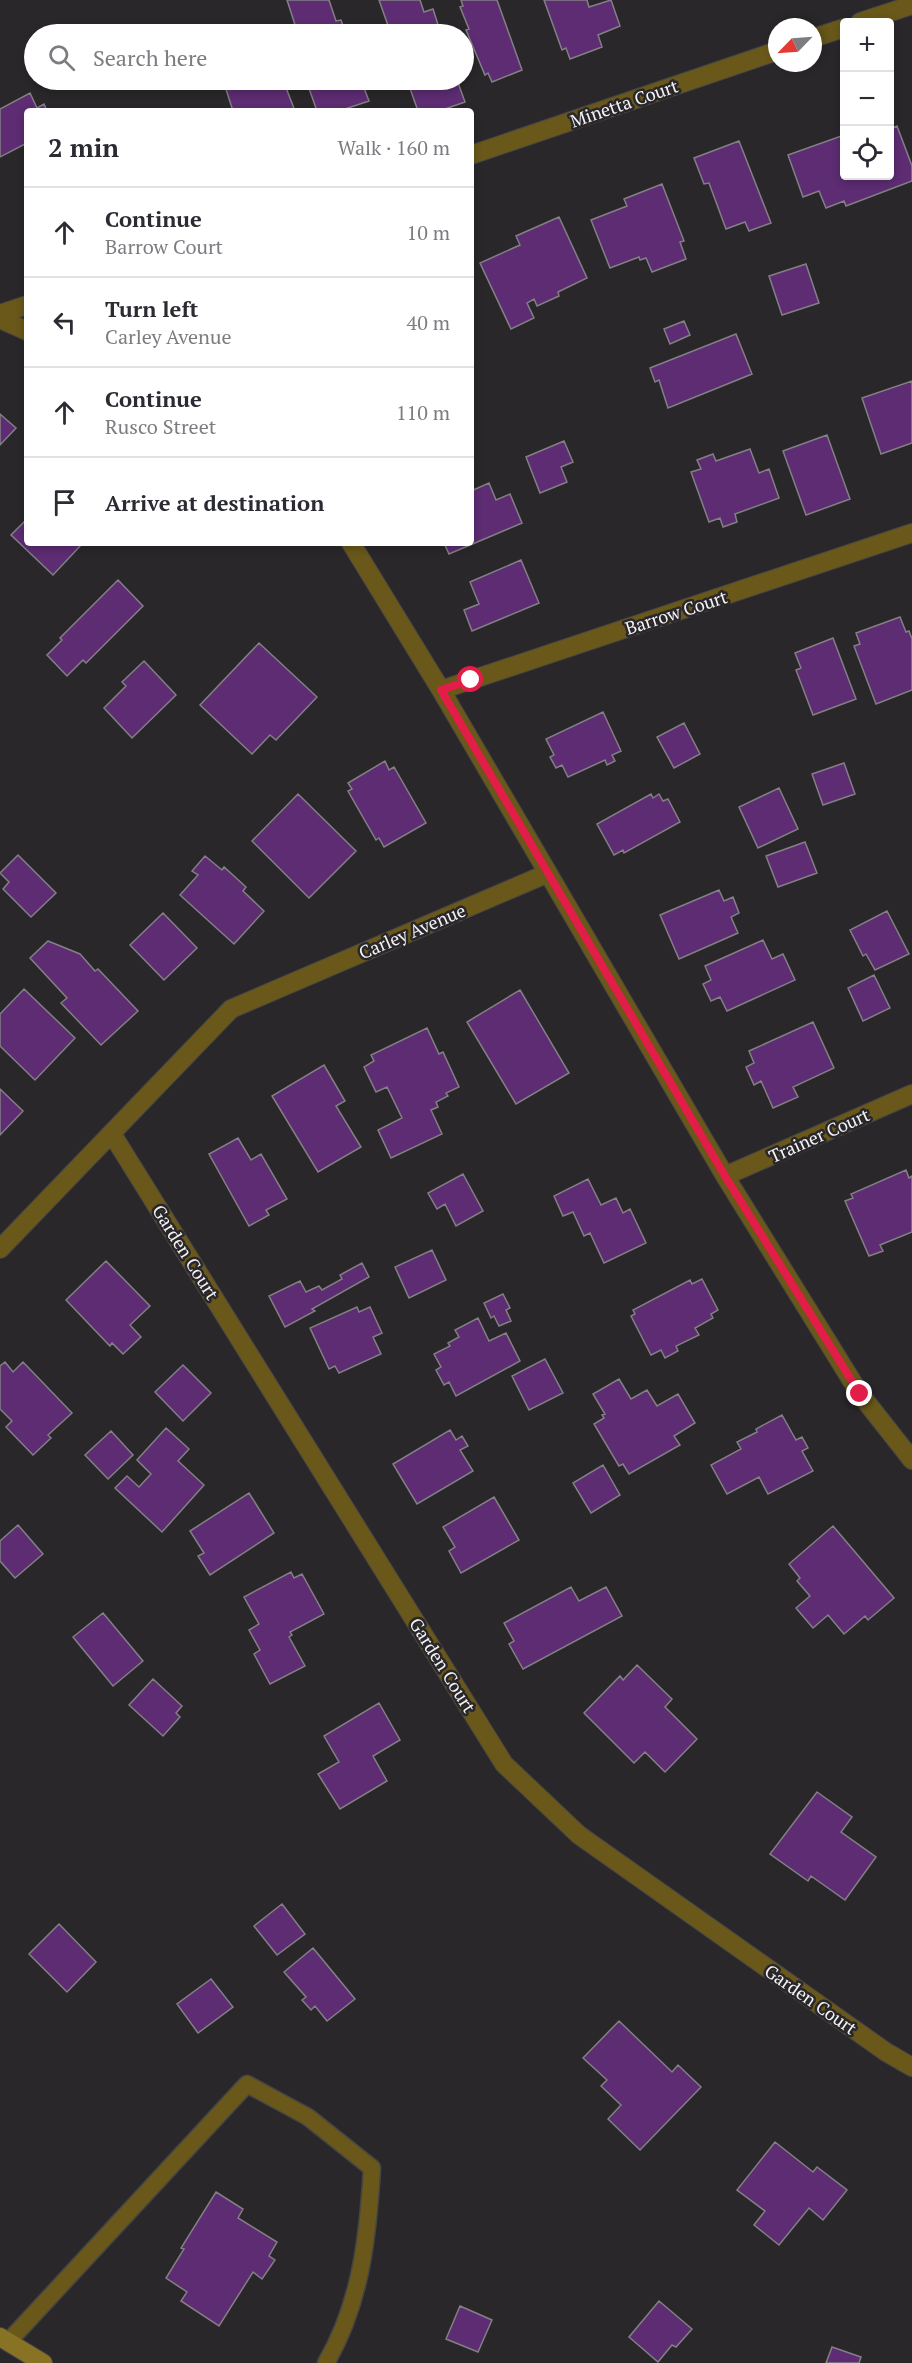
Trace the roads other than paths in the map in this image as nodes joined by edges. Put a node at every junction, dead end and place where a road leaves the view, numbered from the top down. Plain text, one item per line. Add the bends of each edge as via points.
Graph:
1 (912, 5) edge
2 (872, 18) edge
3 (840, 29) edge
4 (822, 35) edge
5 (768, 54) edge
6 (474, 153) edge
7 (24, 306) edge
8 (0, 314) edge
9 (0, 319) edge
10 (24, 330) edge
11 (912, 533) edge
12 (353, 546) edge
13 (441, 690) junction
14 (546, 873) junction
15 (912, 1094) edge
16 (112, 1134) junction
17 (725, 1176) junction
18 (0, 1249) edge
19 (912, 1460) edge
20 (912, 2067) edge
21 (4, 2340) edge
22 (43, 2363) edge
23 (326, 2363) edge

1 - 2 street
3 - 4 street
5 - 6 street, Minetta Court
7 - 8 street
9 - 10 street
11 - 13 street, Barrow Court
12 - 13 street
13 - 14 street
14 - 16 street, Carley Avenue via 231,1009
14 - 17 street
15 - 17 street, Trainer Court
16 - 18 street, Carley Avenue
16 - 20 street, Garden Court via 504,1764 579,1835
17 - 19 street via 860,1394
21 - 22 main road
21 - 23 lane via 247,2084 308,2117 372,2168 360,2278 339,2340

